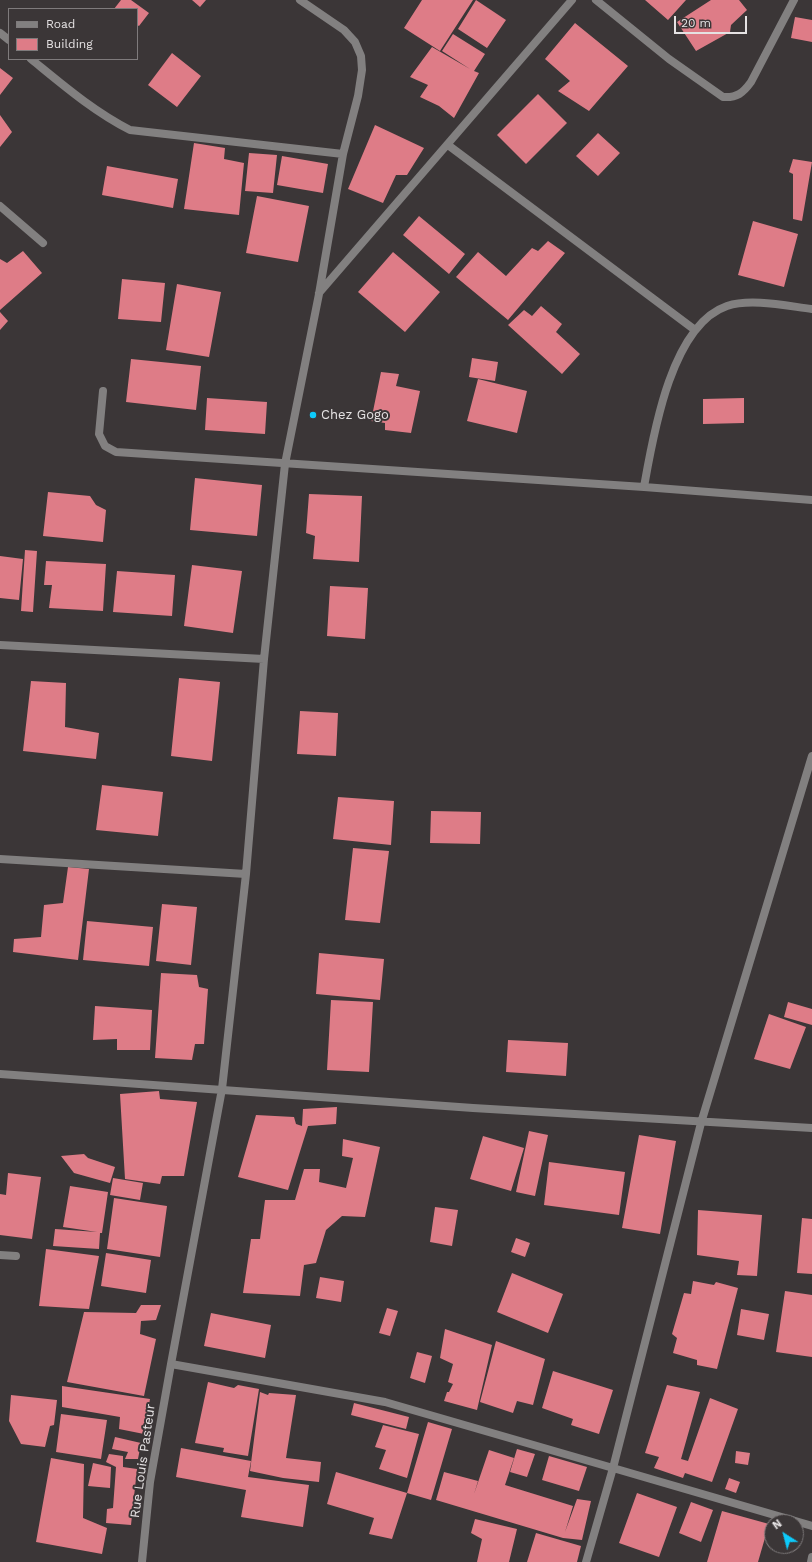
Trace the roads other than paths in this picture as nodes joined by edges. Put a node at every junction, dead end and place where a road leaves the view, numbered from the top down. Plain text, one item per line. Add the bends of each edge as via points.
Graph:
1 (300, 0) edge
2 (572, 0) edge
3 (596, 0) edge
4 (794, 0) edge
5 (0, 33) edge
6 (8, 39) edge
7 (32, 60) edge
8 (448, 145) junction
9 (343, 154) junction
10 (0, 206) edge
11 (43, 243) dead end
12 (319, 294) junction
13 (812, 309) edge
14 (695, 330) junction
15 (103, 392) dead end
16 (285, 464) junction
17 (644, 487) junction
18 (812, 500) edge
19 (0, 645) edge
20 (264, 659) junction
21 (812, 756) edge
22 (0, 858) edge
23 (246, 874) junction
24 (0, 1074) edge
25 (222, 1088) junction
26 (702, 1122) junction
27 (812, 1128) edge
28 (0, 1255) edge
29 (16, 1256) dead end
30 (171, 1364) junction
31 (613, 1468) junction
32 (812, 1526) edge
33 (812, 1557) edge
34 (142, 1562) edge
35 (586, 1562) edge
36 (811, 1562) edge

1 - 9 street, Rue Louis Pasteur via 344,30 355,42 361,56 362,70 358,96
2 - 8 street
3 - 4 street via 722,97 733,98 742,94 751,82
5 - 6 street
7 - 9 street via 80,100 130,130
8 - 12 street
8 - 14 street
9 - 12 street, Rue Louis Pasteur
10 - 11 street
12 - 16 street, Rue Louis Pasteur
13 - 14 street via 746,302 727,306
14 - 17 street via 665,391 652,439
15 - 16 street via 99,434 105,446 116,452
16 - 17 street
16 - 20 street, Rue Louis Pasteur
17 - 18 street
19 - 20 street
20 - 23 street, Rue Louis Pasteur
21 - 26 street
22 - 23 street
23 - 25 street, Rue Louis Pasteur
24 - 25 street
25 - 26 street
25 - 30 street, Rue Louis Pasteur
26 - 27 street
26 - 31 street
28 - 29 street
30 - 31 street via 385,1402
30 - 34 street, Rue Louis Pasteur via 150,1482
31 - 32 street
31 - 35 street
33 - 36 street

